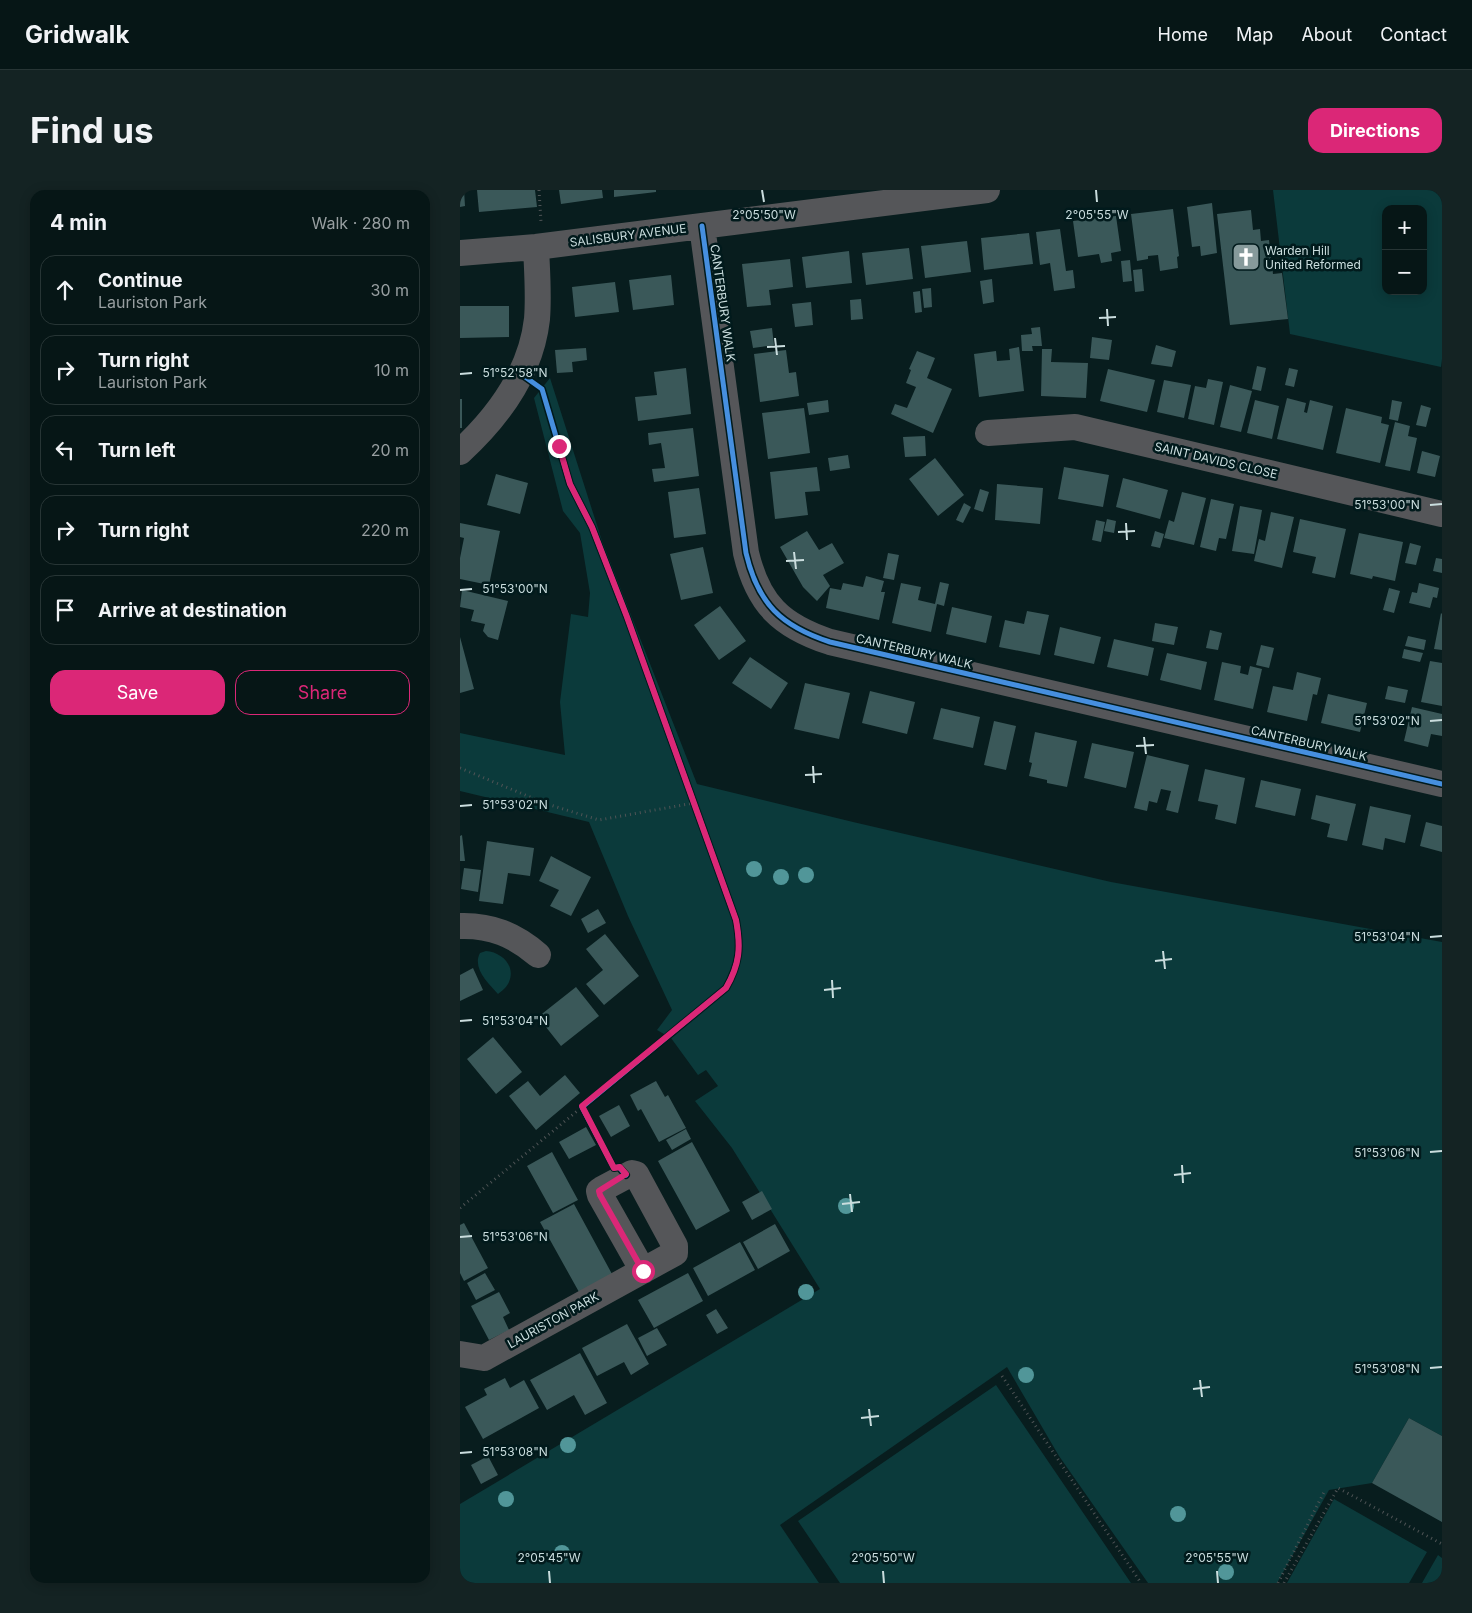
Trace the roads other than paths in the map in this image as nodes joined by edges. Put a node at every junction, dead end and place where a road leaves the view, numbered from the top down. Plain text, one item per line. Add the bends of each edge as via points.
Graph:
1 (987, 190) edge
2 (945, 193) edge
3 (702, 226) junction
4 (539, 246) junction
5 (460, 253) edge
6 (988, 433) dead end
7 (460, 452) edge
8 (1442, 514) edge
9 (1442, 784) edge
10 (460, 926) edge
11 (538, 955) dead end
12 (643, 1271) dead end
13 (460, 1354) edge

1 - 2 street, SALISBURY AVENUE
2 - 3 street, SALISBURY AVENUE
3 - 4 street, SALISBURY AVENUE
3 - 9 street, CANTERBURY WALK via 750,573 760,593 782,618 811,636 830,642
4 - 5 street, SALISBURY AVENUE
4 - 7 street via 536,320 527,362 508,398
6 - 8 street, SAINT DAVIDS CLOSE via 1075,427
10 - 11 street via 479,926 507,934
12 - 13 street, LAURISTON PARK via 484,1358

